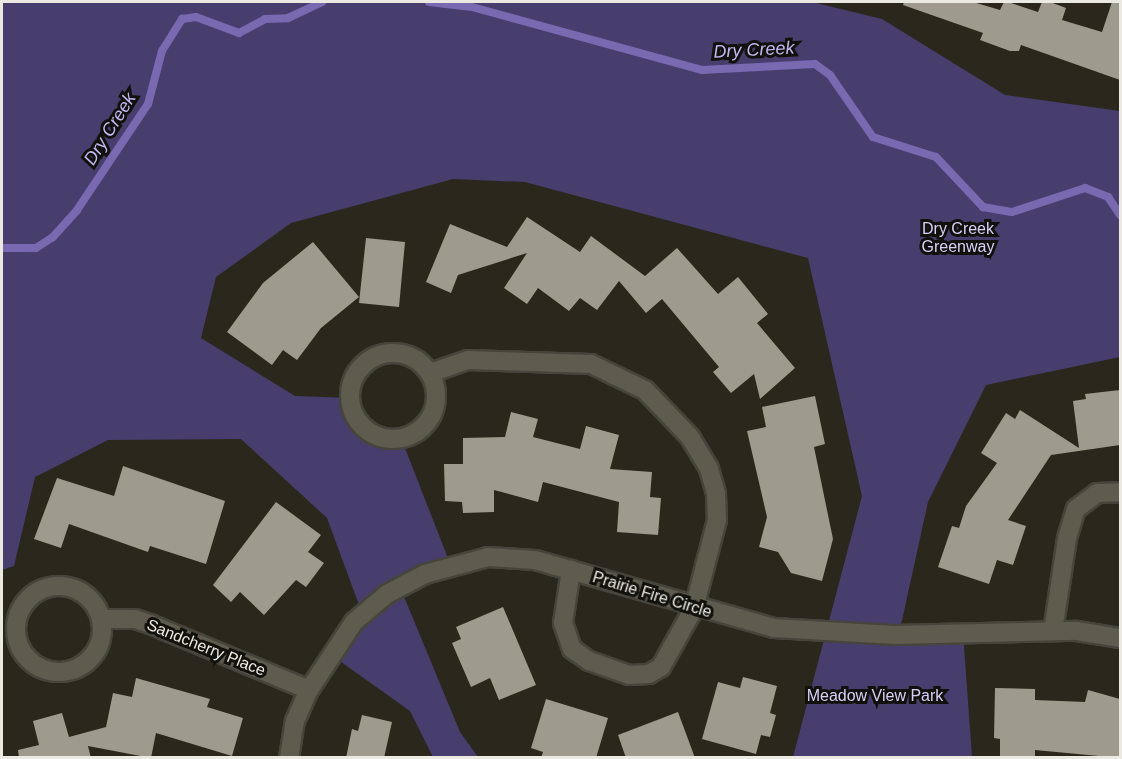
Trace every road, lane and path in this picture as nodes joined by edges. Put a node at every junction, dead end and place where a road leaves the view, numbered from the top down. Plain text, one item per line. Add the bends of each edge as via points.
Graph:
1 (430, 373) junction
2 (1120, 492) edge
3 (571, 570) junction
4 (694, 608) junction
5 (101, 619) junction
6 (1053, 631) junction
7 (1120, 638) edge
8 (309, 690) junction
9 (289, 758) edge

1 - 1 street via 407,355 385,353 371,358 356,374 350,388 355,416 368,431 381,437 394,439 414,434 429,420 435,407 437,394
1 - 4 street via 468,360 575,361 622,376 657,400 697,446 716,494 713,542
2 - 6 street via 1097,493 1076,509
3 - 4 street, Prairie Fire Circle
3 - 4 street via 563,617 566,639 583,658 615,671 640,676 657,670 674,650
3 - 8 street, Prairie Fire Circle via 502,555 424,574 387,594 354,622
4 - 6 street, Prairie Fire Circle via 764,626 808,632 895,635
5 - 5 street via 86,595 73,587 51,586 26,601 16,621 16,636 24,654 34,664 46,670 67,671 80,667 95,652 102,633
5 - 8 street, Sandcherry Place via 150,624
6 - 7 street, Prairie Fire Circle
8 - 9 street, Prairie Fire Circle via 295,721

